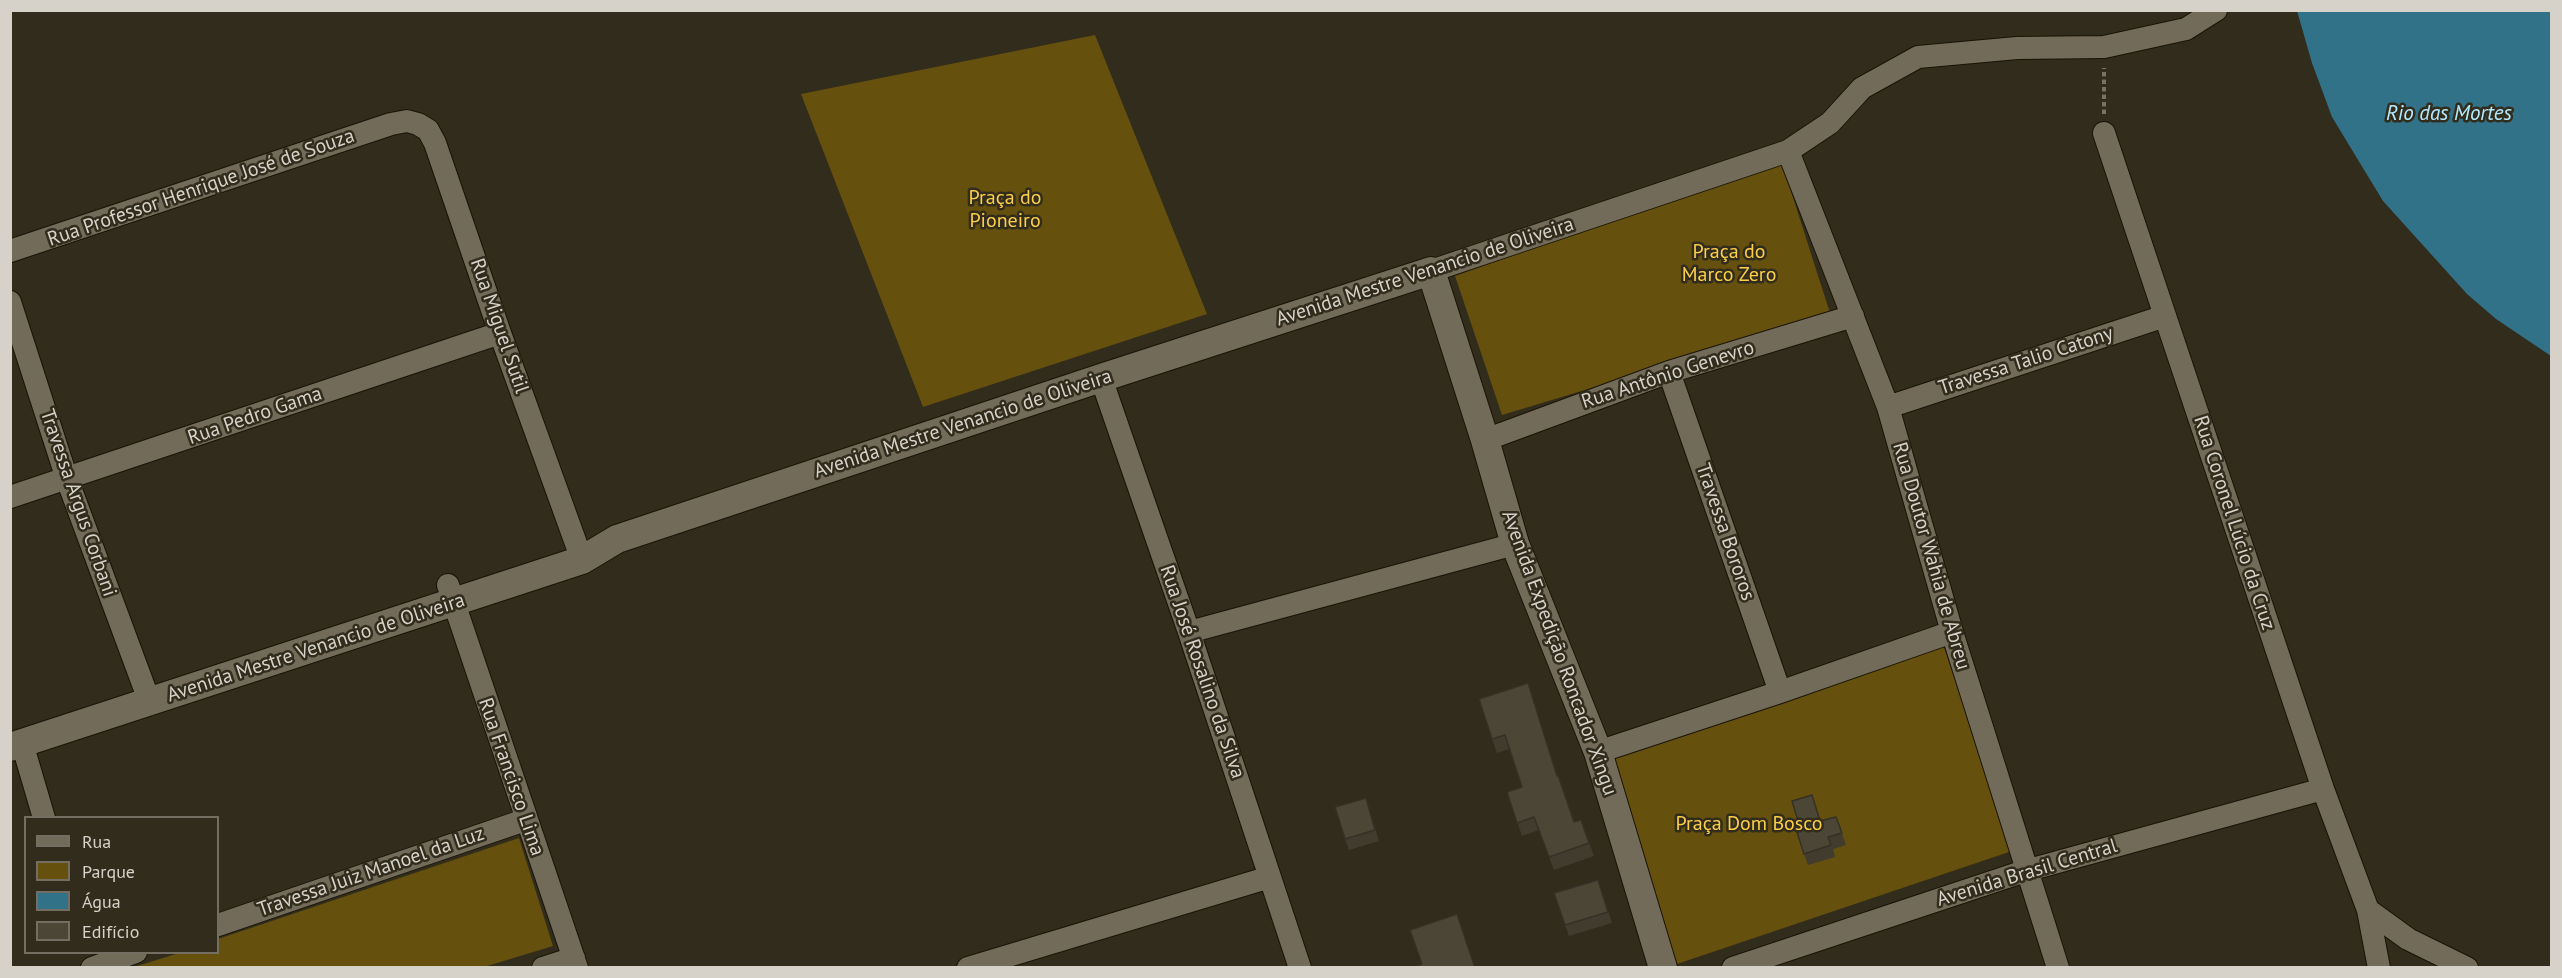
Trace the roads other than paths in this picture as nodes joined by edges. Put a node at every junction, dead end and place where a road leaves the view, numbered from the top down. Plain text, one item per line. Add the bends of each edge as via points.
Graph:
1 (2216, 10) edge
2 (391, 124) joint
3 (2104, 133) road end
4 (1788, 151) junction
5 (10, 251) edge
6 (1431, 271) junction
7 (10, 302) edge
8 (1853, 316) junction
9 (2165, 316) junction
10 (500, 333) junction
11 (1669, 372) junction
12 (1101, 378) junction
13 (1888, 407) junction
14 (1485, 440) junction
15 (67, 479) junction
16 (10, 497) edge
17 (1515, 544) junction
18 (579, 551) junction
19 (450, 594) junction
20 (1189, 632) junction
21 (1952, 632) junction
22 (1780, 692) junction
23 (147, 694) junction
24 (14, 739) edge
25 (1598, 752) junction
26 (2323, 789) junction
27 (43, 816) edge
28 (525, 820) junction
29 (2025, 871) junction
30 (1270, 877) junction
31 (2368, 910) junction
32 (219, 925) edge
33 (130, 954) edge
34 (575, 963) edge
35 (90, 968) edge
36 (543, 968) edge
37 (968, 968) edge
38 (1300, 968) edge
39 (1663, 968) edge
40 (1733, 968) edge
41 (2058, 968) edge
42 (2379, 968) edge
43 (2467, 968) edge

1 - 4 street, Avenida Mestre Venancio de Oliveira via 2186,29 2104,47 2017,48 1918,57 1862,88 1830,123
2 - 5 street, Rua Professor Henrique José de Souza
2 - 10 street, Rua Miguel Sutil via 407,120 418,124 428,130 435,143
3 - 9 street, Rua Coronel Lúcio da Cruz
4 - 6 street, Avenida Mestre Venancio de Oliveira
4 - 8 street, Rua Doutor Wahia de Abreu
6 - 12 street, Avenida Mestre Venancio de Oliveira
6 - 14 street, Avenida Expedição Roncador Xingu
7 - 15 street, Travessa Argus Corbani
8 - 11 street, Rua Antônio Genevro
8 - 13 street, Rua Doutor Wahia de Abreu
9 - 13 street, Travessa Talio Catony
9 - 26 street, Rua Coronel Lúcio da Cruz
10 - 15 street, Rua Pedro Gama
10 - 18 street, Rua Miguel Sutil
11 - 14 street, Rua Antônio Genevro
11 - 22 street, Travessa Bororos
12 - 18 street, Avenida Mestre Venancio de Oliveira
12 - 20 street, Rua José Rosalino da Silva
13 - 21 street, Rua Doutor Wahia de Abreu
14 - 17 street, Avenida Expedição Roncador Xingu
15 - 16 street, Rua Pedro Gama
15 - 23 street, Travessa Argus Corbani
17 - 20 street
17 - 25 street, Avenida Expedição Roncador Xingu
18 - 19 street, Avenida Mestre Venancio de Oliveira
19 - 23 street, Avenida Mestre Venancio de Oliveira
19 - 28 street, Rua Francisco Lima
20 - 30 street, Rua José Rosalino da Silva
21 - 22 street
21 - 29 street, Rua Doutor Wahia de Abreu
22 - 25 street
23 - 24 street, Avenida Mestre Venancio de Oliveira
24 - 27 street
25 - 39 street, Avenida Expedição Roncador Xingu
26 - 29 street, Avenida Brasil Central
26 - 31 street, Rua Coronel Lúcio da Cruz
28 - 32 street, Travessa Juiz Manoel da Luz
28 - 34 street, Rua Francisco Lima
29 - 40 street, Avenida Brasil Central
29 - 41 street, Rua Doutor Wahia de Abreu
30 - 37 street
30 - 38 street, Rua José Rosalino da Silva
31 - 42 street, Rua Coronel Lúcio da Cruz
31 - 43 street via 2408,939
33 - 35 street
34 - 36 street

